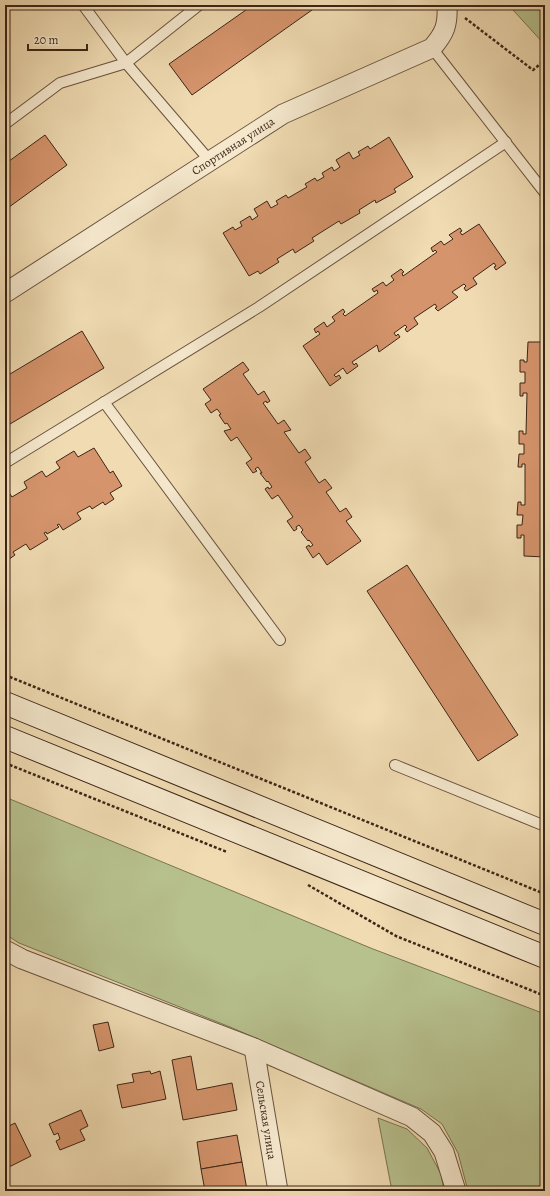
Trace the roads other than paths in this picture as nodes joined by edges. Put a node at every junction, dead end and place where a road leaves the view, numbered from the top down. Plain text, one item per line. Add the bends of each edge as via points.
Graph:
1 (83, 5) edge
2 (199, 5) edge
3 (454, 10) edge
4 (432, 48) junction
5 (126, 63) junction
6 (5, 124) edge
7 (506, 142) junction
8 (210, 161) junction
9 (545, 193) edge
10 (5, 293) edge
11 (104, 402) junction
12 (5, 463) edge
13 (280, 640) dead end
14 (5, 703) edge
15 (5, 737) edge
16 (395, 765) dead end
17 (545, 826) edge
18 (545, 924) edge
19 (471, 927) junction
20 (5, 950) edge
21 (545, 957) edge
22 (545, 964) edge
23 (254, 1048) junction
24 (278, 1191) edge
25 (456, 1191) edge

1 - 5 lane
2 - 5 lane
3 - 4 street, Спортивная улица via 448,18 442,37
4 - 7 lane
4 - 8 street, Спортивная улица via 283,114
5 - 6 lane via 60,84
5 - 8 lane
7 - 9 lane
7 - 11 lane via 258,307
8 - 10 street, Спортивная улица
11 - 12 lane
11 - 13 lane
14 - 18 street
15 - 19 street
16 - 17 lane
19 - 21 street
19 - 22 street
20 - 23 street via 22,959
23 - 24 street, Сельская улица
23 - 25 street via 412,1117 432,1133 444,1152

